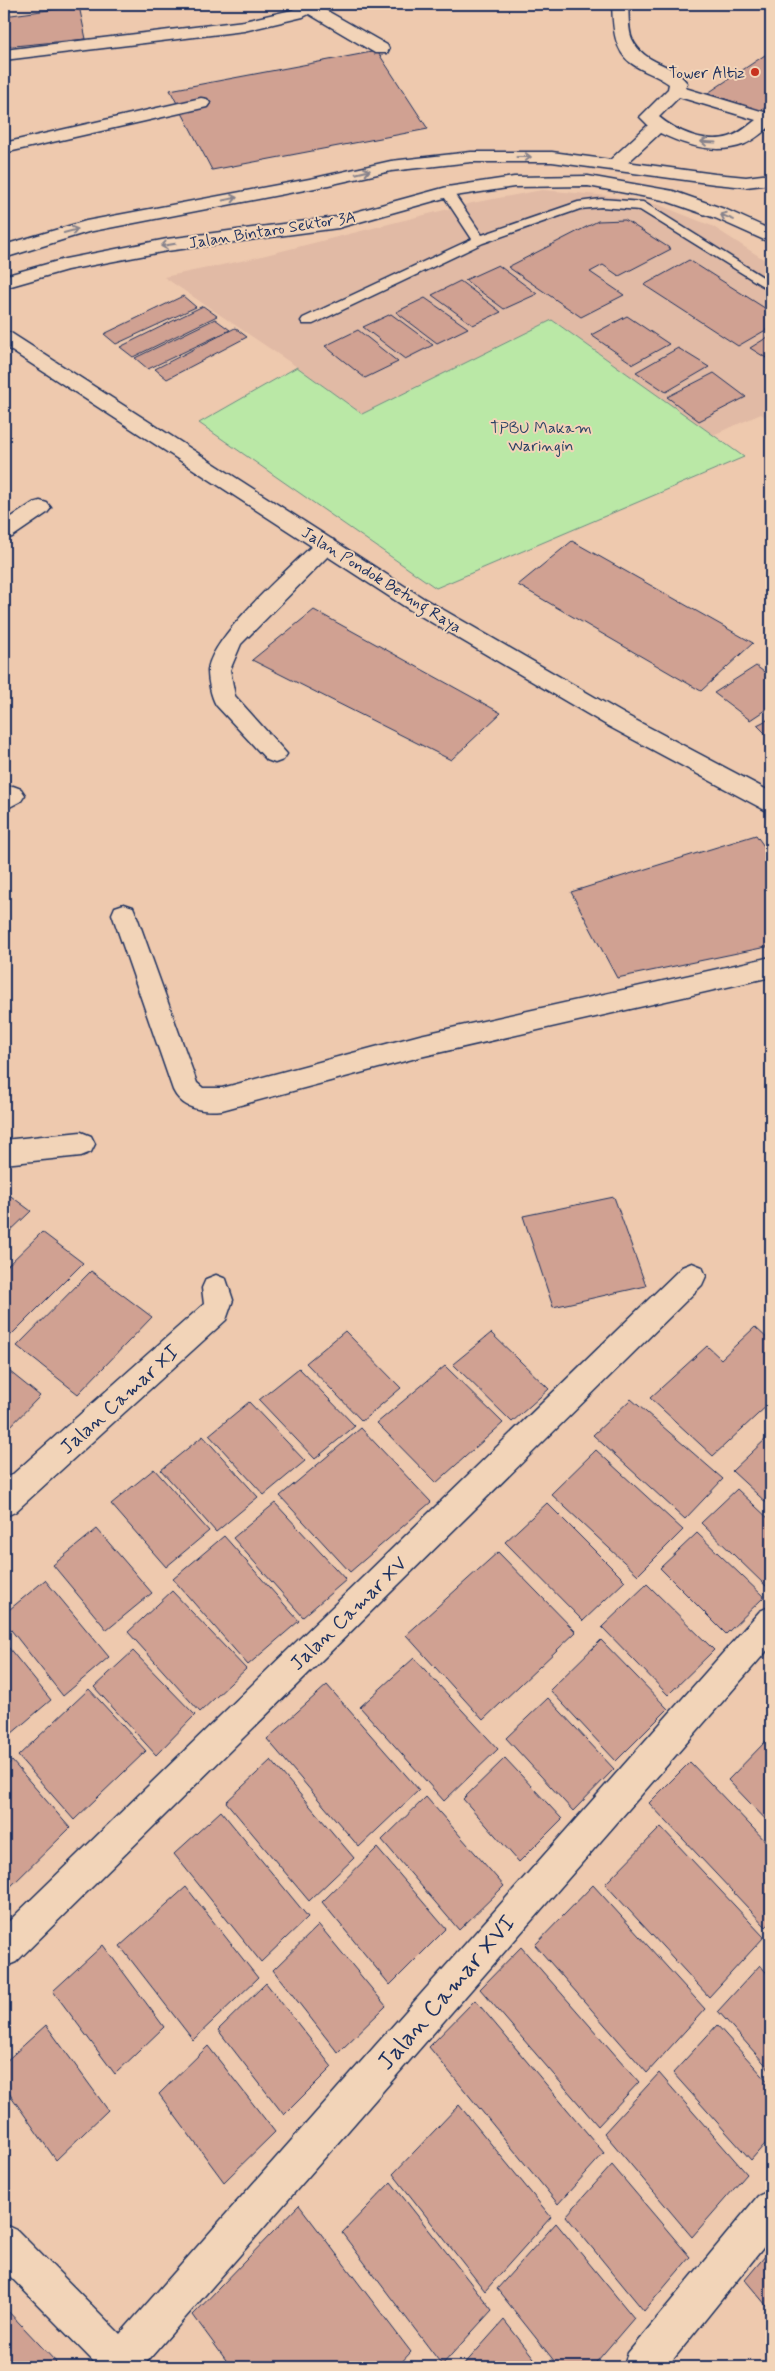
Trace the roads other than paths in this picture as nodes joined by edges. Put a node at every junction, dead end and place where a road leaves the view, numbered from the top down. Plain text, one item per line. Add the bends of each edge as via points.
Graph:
1 (620, 4) edge
2 (308, 5) edge
3 (382, 49) dead end
4 (4, 55) edge
5 (676, 91) junction
6 (201, 103) dead end
7 (771, 119) edge
8 (658, 126) junction
9 (753, 130) junction
10 (771, 138) edge
11 (4, 148) edge
12 (616, 164) junction
13 (771, 179) edge
14 (446, 192) junction
15 (317, 197) junction
16 (338, 222) junction
17 (771, 237) edge
18 (479, 240) junction
19 (4, 252) edge
20 (4, 282) edge
21 (771, 287) edge
22 (308, 320) dead end
23 (4, 336) edge
24 (40, 508) dead end
25 (4, 532) edge
26 (326, 545) junction
27 (275, 754) dead end
28 (771, 803) edge
29 (124, 914) dead end
30 (771, 967) edge
31 (81, 1144) dead end
32 (4, 1152) edge
33 (692, 1276) dead end
34 (216, 1288) dead end
35 (4, 1502) edge
36 (771, 1622) edge
37 (4, 1950) edge
38 (771, 2209) edge
39 (4, 2242) edge
40 (123, 2365) edge
41 (642, 2367) edge

1 - 5 street via 622,38 636,60 666,73 678,83
2 - 3 street
2 - 4 street via 297,14 244,26
5 - 7 street
5 - 8 street via 649,117
6 - 11 street
7 - 9 street
9 -> 8 street via 738,140 702,143
8 - 12 street
9 - 10 street
12 - 13 street, Jalan Bintaro Sektor 3A via 722,180
15 -> 12 street, Jalan Bintaro Sektor 3A via 391,166 471,157 552,157
14 - 16 street, Jalan Bintaro Sektor 3A
17 -> 14 street, Jalan Bintaro Sektor 3A via 721,214 667,195 588,181 514,182
14 - 18 lane
15 - 16 street
19 -> 15 street, Jalan Bintaro Sektor 3A via 86,227
16 -> 20 street, Jalan Bintaro Sektor 3A via 167,245 65,265
18 - 21 lane via 578,206 601,203 643,206
18 - 22 lane
23 - 26 street, Jalan Pondok Betung Raya
24 - 25 street
26 - 27 street via 232,640 219,670 224,699
26 - 28 street, Jalan Pondok Betung Raya via 415,603 616,720
29 - 30 street via 182,1082 196,1098 206,1100 222,1099 420,1046
31 - 32 street
33 - 37 street, Jalan Camar XV
34 - 35 street, Jalan Camar XI via 219,1300 216,1311
36 - 40 street, Jalan Camar XVI
38 - 41 street
39 - 40 street

